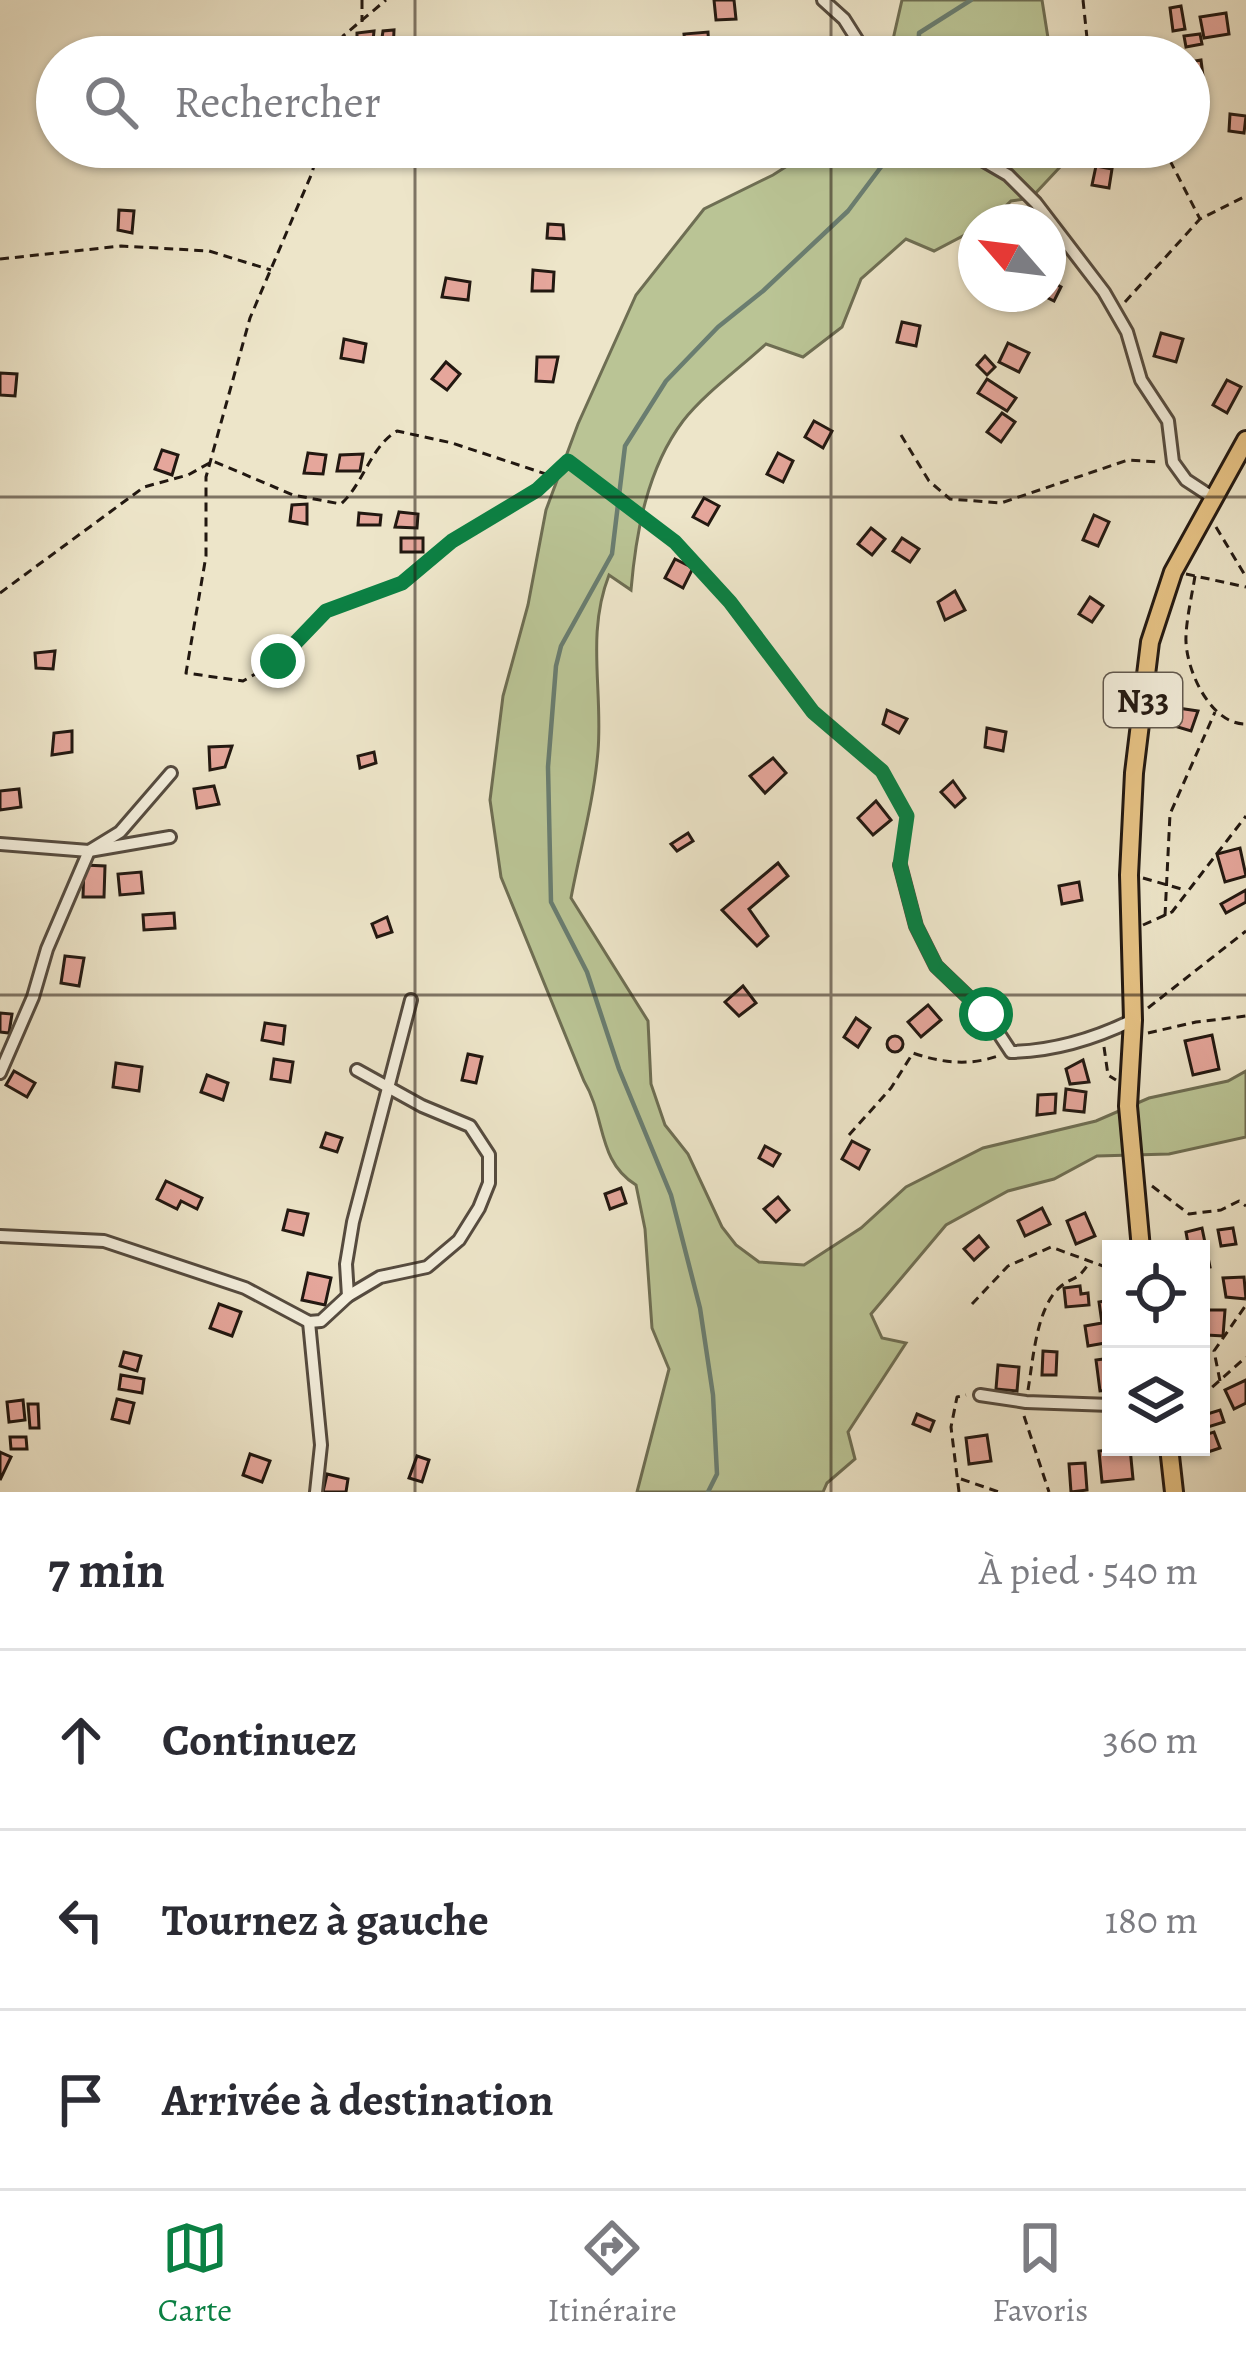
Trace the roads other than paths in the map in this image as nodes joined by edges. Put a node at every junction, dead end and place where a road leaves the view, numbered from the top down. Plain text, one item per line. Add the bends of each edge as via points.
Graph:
1 (823, 0) edge
2 (854, 36) edge
3 (996, 168) edge
4 (1246, 440) edge
5 (1211, 506) junction
6 (170, 772) dead end
7 (170, 837) dead end
8 (0, 844) edge
9 (89, 851) junction
10 (900, 865) road end
11 (411, 1000) dead end
12 (1132, 1029) junction
13 (357, 1070) dead end
14 (0, 1073) edge
15 (389, 1088) junction
16 (0, 1237) edge
17 (1140, 1240) edge
18 (348, 1296) junction
19 (309, 1322) junction
20 (980, 1395) road end
21 (1102, 1405) edge
22 (1169, 1456) edge
23 (316, 1492) edge
24 (1174, 1492) edge

1 - 2 street
3 - 5 street via 1036,203 1115,312 1168,421 1173,462
4 - 5 main road, N33
5 - 12 main road, N33 via 1173,572 1150,642 1129,875
6 - 9 street via 120,832
7 - 9 street
8 - 9 street
9 - 14 street
10 - 12 street via 936,966 986,1014 1011,1052
11 - 15 street
12 - 17 main road, N33 via 1128,1088
13 - 15 street
15 - 18 street via 352,1222
15 - 18 street via 470,1126 489,1155 489,1183 459,1240 427,1267 380,1277
16 - 19 street via 104,1241 245,1288
18 - 19 street
19 - 23 street via 321,1445
20 - 21 street
22 - 24 main road

